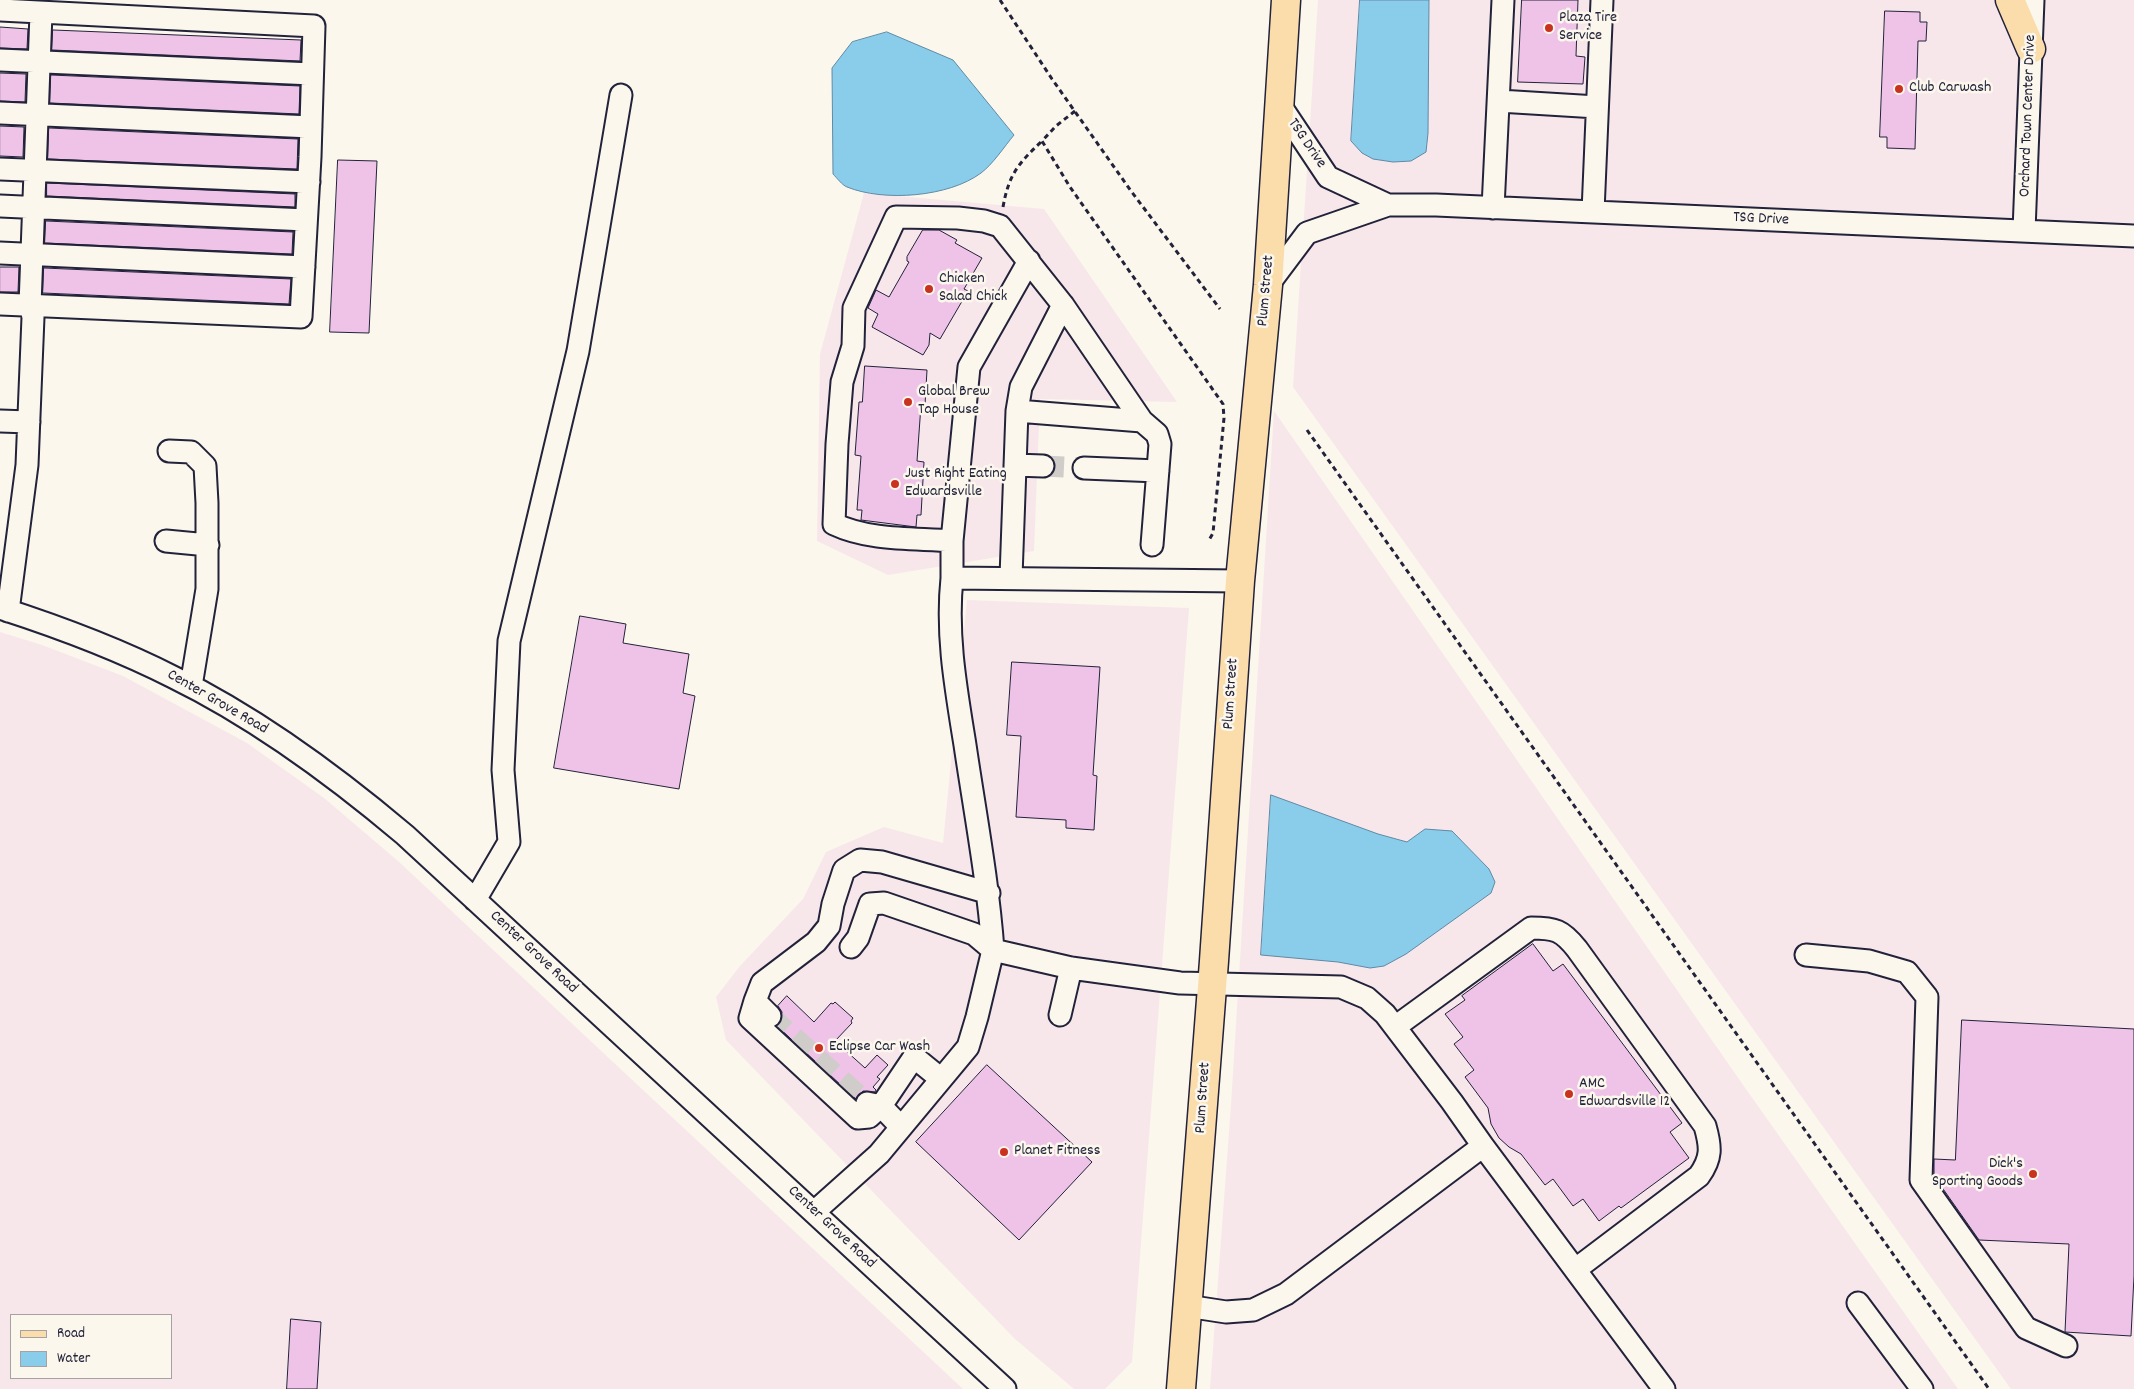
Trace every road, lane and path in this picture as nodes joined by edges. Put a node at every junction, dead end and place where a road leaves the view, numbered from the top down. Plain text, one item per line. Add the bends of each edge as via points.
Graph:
1 (1000, 0) edge
2 (1286, 0) edge
3 (1503, 0) edge
4 (1602, 0) edge
5 (2010, 0) edge
6 (2033, 0) edge
7 (0, 10) edge
8 (41, 13) junction
9 (2032, 49) junction
10 (0, 60) edge
11 (39, 62) junction
12 (312, 74) junction
13 (621, 94) dead end
14 (1499, 102) junction
15 (1280, 105) junction
16 (1597, 107) junction
17 (1075, 111) junction
18 (0, 113) edge
19 (37, 115) junction
20 (311, 128) junction
21 (1042, 141) junction
22 (0, 169) edge
23 (34, 170) junction
24 (309, 182) junction
25 (1388, 205) junction
26 (0, 206) edge
27 (34, 208) junction
28 (1493, 208) junction
29 (1592, 212) junction
30 (306, 220) junction
31 (1000, 226) junction
32 (2024, 231) junction
33 (2134, 236) edge
34 (0, 253) edge
35 (32, 254) junction
36 (1029, 261) junction
37 (304, 267) junction
38 (1268, 285) junction
39 (0, 304) edge
40 (1063, 305) junction
41 (30, 306) junction
42 (1220, 309) dead end
43 (1017, 411) junction
44 (0, 421) edge
45 (1142, 421) junction
46 (29, 422) junction
47 (1307, 430) dead end
48 (169, 450) dead end
49 (1015, 465) junction
50 (1042, 466) tunnel mouth
51 (1084, 468) tunnel mouth
52 (1158, 471) junction
53 (166, 541) dead end
54 (952, 541) junction
55 (1208, 542) dead end
56 (208, 545) junction
57 (1152, 545) dead end
58 (1011, 577) junction
59 (952, 578) junction
60 (1240, 580) junction
61 (4, 610) edge
62 (190, 686) junction
63 (988, 893) junction
64 (475, 900) junction
65 (851, 947) dead end
66 (993, 950) junction
67 (1806, 955) dead end
68 (1071, 968) junction
69 (1213, 984) junction
70 (755, 1001) junction
71 (1060, 1014) dead end
72 (770, 1016) tunnel mouth
73 (1395, 1026) junction
74 (941, 1079) junction
75 (874, 1105) junction
76 (901, 1127) junction
77 (1483, 1146) junction
78 (814, 1212) junction
79 (1576, 1270) junction
80 (1858, 1302) dead end
81 (1187, 1306) junction
82 (2066, 1346) dead end
83 (997, 1386) edge
84 (1180, 1386) edge
85 (1664, 1389) edge
86 (1922, 1389) edge
87 (1989, 1389) edge

1 - 17 path
2 - 15 main road, Plum Street
3 - 14 street
4 - 16 street
5 - 9 main road
6 - 9 street, Orchard Town Center Drive
7 - 8 street
8 - 11 street
8 - 12 street via 314,26
9 - 32 street, Orchard Town Center Drive
10 - 11 street
11 - 12 street
11 - 19 street
12 - 20 street
13 - 64 street via 578,351 509,641 503,770 509,842
14 - 16 street
14 - 28 street
15 - 25 street, TSG Drive via 1328,177
15 - 38 main road, Plum Street
16 - 29 street
17 - 21 path
17 - 42 path
18 - 19 street
19 - 20 street
19 - 23 street
20 - 24 street
21 - 31 path via 1025,157 1008,181
21 - 55 path via 1070,188 1223,404 1213,533
22 - 23 street
23 - 24 street
23 - 27 street
24 - 30 street
25 - 28 street, TSG Drive
25 - 38 street, TSG Drive via 1307,233
26 - 27 street
27 - 30 street
27 - 35 street
28 - 29 street, TSG Drive
29 - 32 street, TSG Drive
30 - 37 street
31 - 36 street
31 - 54 street via 958,218 896,217 854,308 853,346 842,382 836,444 834,524 850,532 876,536
32 - 33 street, TSG Drive
34 - 35 street
35 - 37 street
35 - 41 street
36 - 40 street
36 - 54 street via 969,367
37 - 41 street via 301,317
38 - 60 main road, Plum Street
39 - 41 street
40 - 43 street via 1021,387
40 - 45 street
41 - 46 street via 33,317
43 - 45 street
43 - 49 street
44 - 46 street
45 - 52 street via 1157,434 1160,444
46 - 61 street via 27,465
47 - 87 path
48 - 56 street via 191,452 205,466
49 - 50 street
49 - 58 street
51 - 52 street
52 - 57 street
53 - 56 street
54 - 59 street
56 - 62 street via 207,589
58 - 59 street
58 - 60 street
59 - 63 street via 949,610 951,660
60 - 69 main road, Plum Street
61 - 62 street, Center Grove Road via 122,652
62 - 64 street, Center Grove Road via 240,714 362,799
63 - 66 street
63 - 70 street via 882,862 860,860 844,870 829,926 816,942 762,983
64 - 78 street, Center Grove Road
65 - 66 street via 858,938 870,904 884,903 974,934
66 - 68 street
66 - 74 street via 968,1047
67 - 82 street via 1869,961 1907,972 1927,997 1921,1180 2026,1328
68 - 69 street via 1180,983
68 - 71 street
69 - 73 street via 1341,987 1367,998
69 - 81 main road, Plum Street
70 - 72 street
70 - 75 street via 750,1018 858,1118 868,1117
73 - 77 street
73 - 79 street via 1531,928 1548,928 1566,935 1577,948 1705,1126 1710,1142 1708,1164 1699,1176
74 - 75 street via 914,1057
74 - 76 street
75 - 76 street
76 - 78 street via 879,1154
77 - 79 street
77 - 81 street via 1286,1294 1253,1310 1226,1312
78 - 83 street, Center Grove Road
79 - 85 street
80 - 86 street
81 - 84 main road, Plum Street

